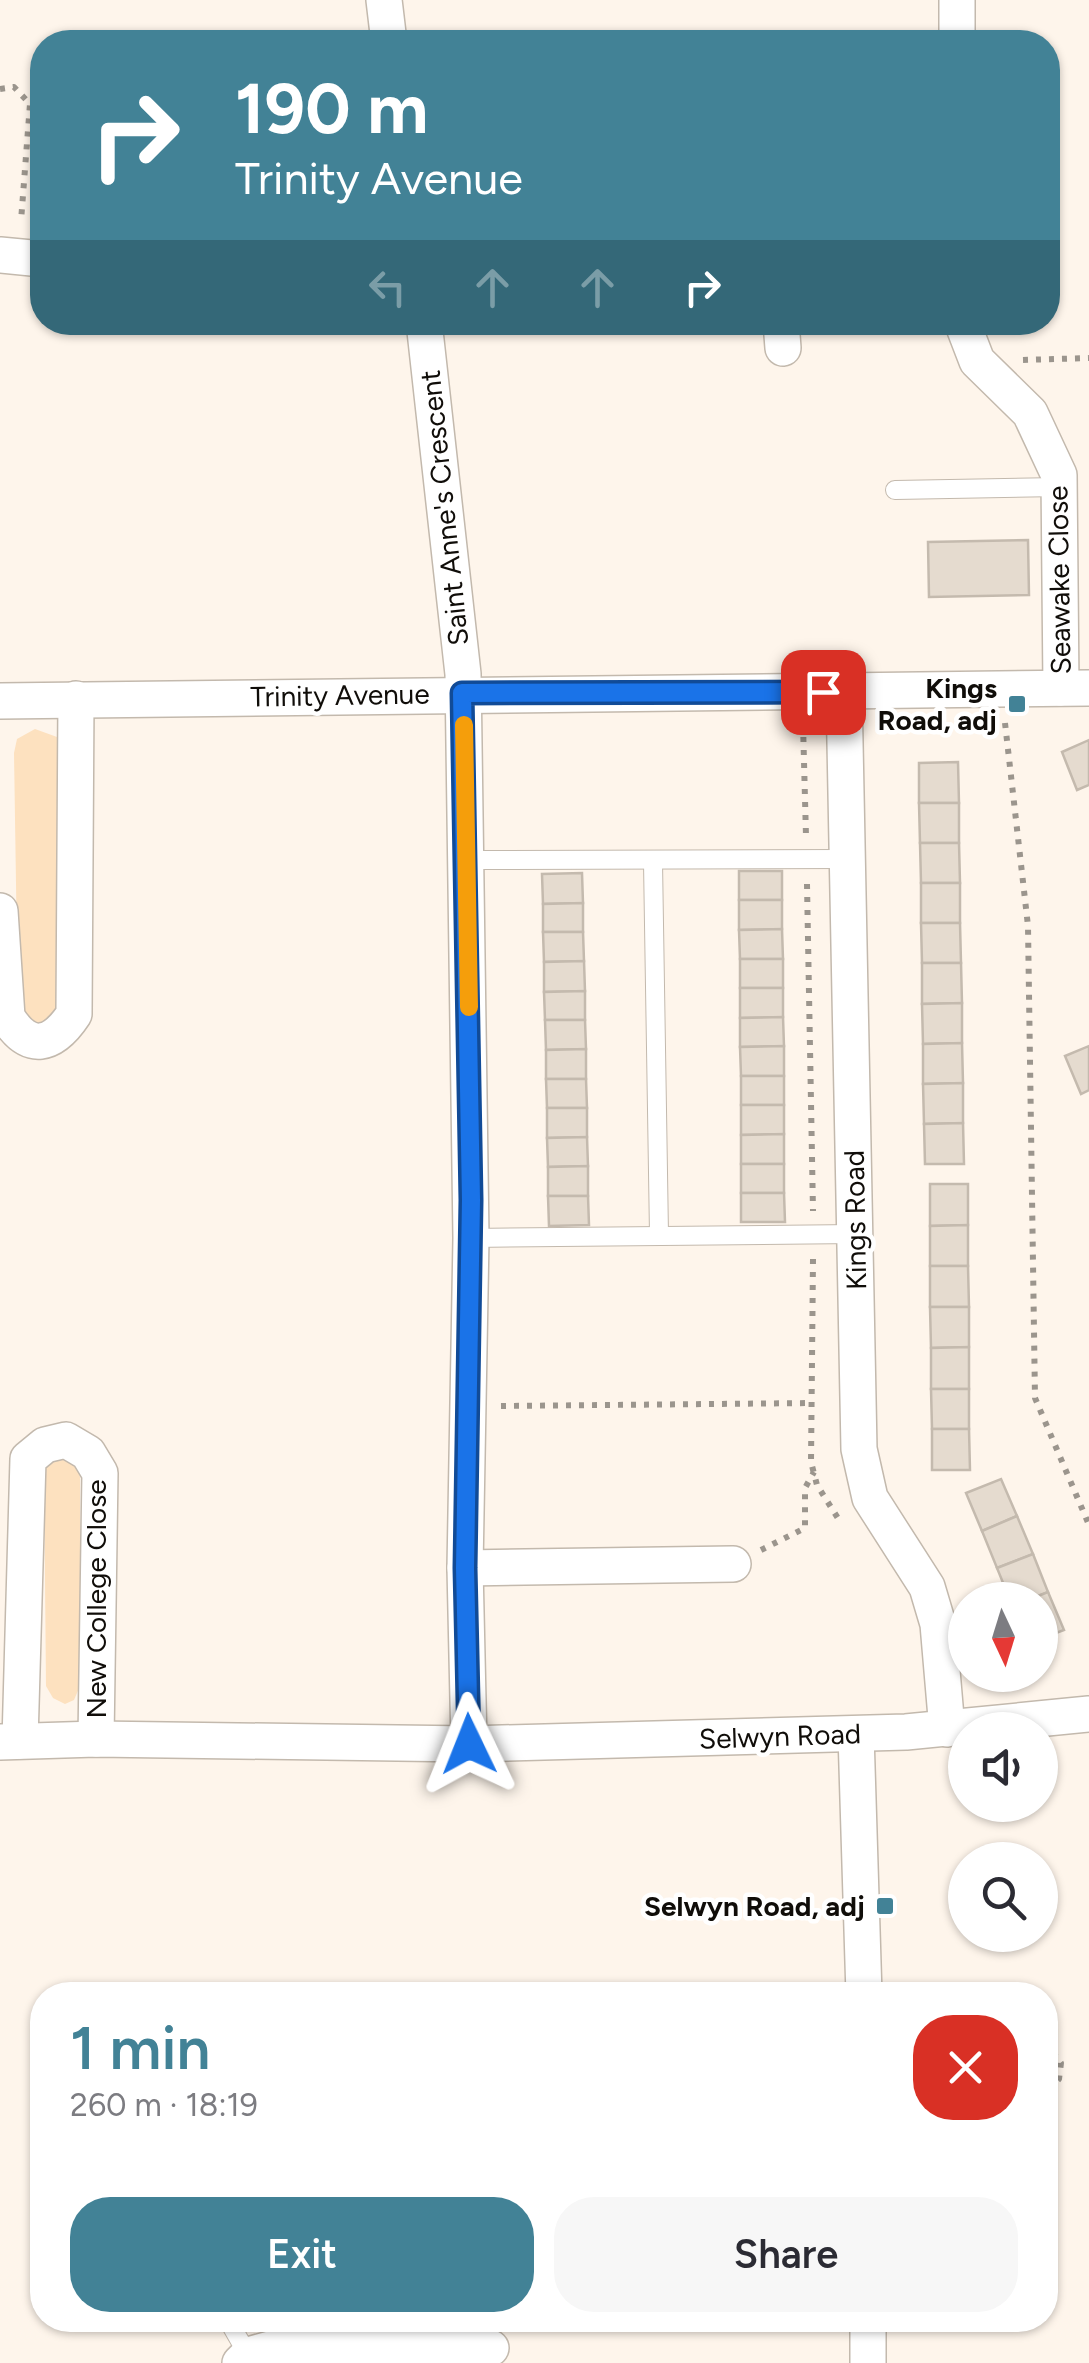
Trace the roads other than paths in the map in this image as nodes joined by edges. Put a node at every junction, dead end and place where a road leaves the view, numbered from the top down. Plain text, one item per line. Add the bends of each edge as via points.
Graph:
1 (384, 0) edge
2 (957, 0) edge
3 (388, 30) edge
4 (957, 30) edge
5 (425, 335) edge
6 (967, 335) edge
7 (1059, 487) junction
8 (895, 490) dead end
9 (1075, 688) edge
10 (844, 692) junction
11 (462, 693) junction
12 (76, 699) junction
13 (0, 700) edge
14 (845, 859) junction
15 (467, 860) junction
16 (653, 862) junction
17 (0, 911) edge
18 (658, 1234) junction
19 (856, 1234) junction
20 (471, 1238) junction
21 (734, 1564) road end
22 (465, 1568) junction
23 (1089, 1714) edge
24 (947, 1729) junction
25 (856, 1734) junction
26 (96, 1739) junction
27 (10, 1741) edge
28 (469, 1744) junction
29 (864, 1982) edge
30 (233, 2332) edge
31 (868, 2332) edge
32 (491, 2348) dead end
33 (244, 2359) edge
34 (868, 2363) edge

1 - 3 street
2 - 4 street
5 - 11 street, Saint Anne's Crescent
6 - 7 street, Seawake Close via 977,361 1030,413 1051,452
7 - 8 lane
7 - 9 street, Seawake Close
9 - 10 street, Trinity Avenue
10 - 11 street, Trinity Avenue
10 - 14 street, Kings Road
11 - 12 street, Trinity Avenue
11 - 15 street
12 - 13 street, Trinity Avenue
12 - 17 street via 74,1014 62,1033 44,1042 28,1040 7,1018
14 - 16 lane
14 - 19 street, Kings Road
15 - 16 lane
15 - 20 street
16 - 18 lane
18 - 19 lane
18 - 20 lane
19 - 24 street, Kings Road via 858,1449 870,1498 927,1587 938,1624
20 - 22 street
21 - 22 street
22 - 28 street
23 - 24 street, Selwyn Road
24 - 25 street, Selwyn Road
25 - 28 street, Selwyn Road
25 - 29 street
26 - 27 street, New College Close
26 - 27 street, New College Close via 100,1474 88,1453 66,1440 44,1444 28,1459
26 - 28 street, New College Close
30 - 33 lane
31 - 34 street
32 - 33 street via 277,2346

